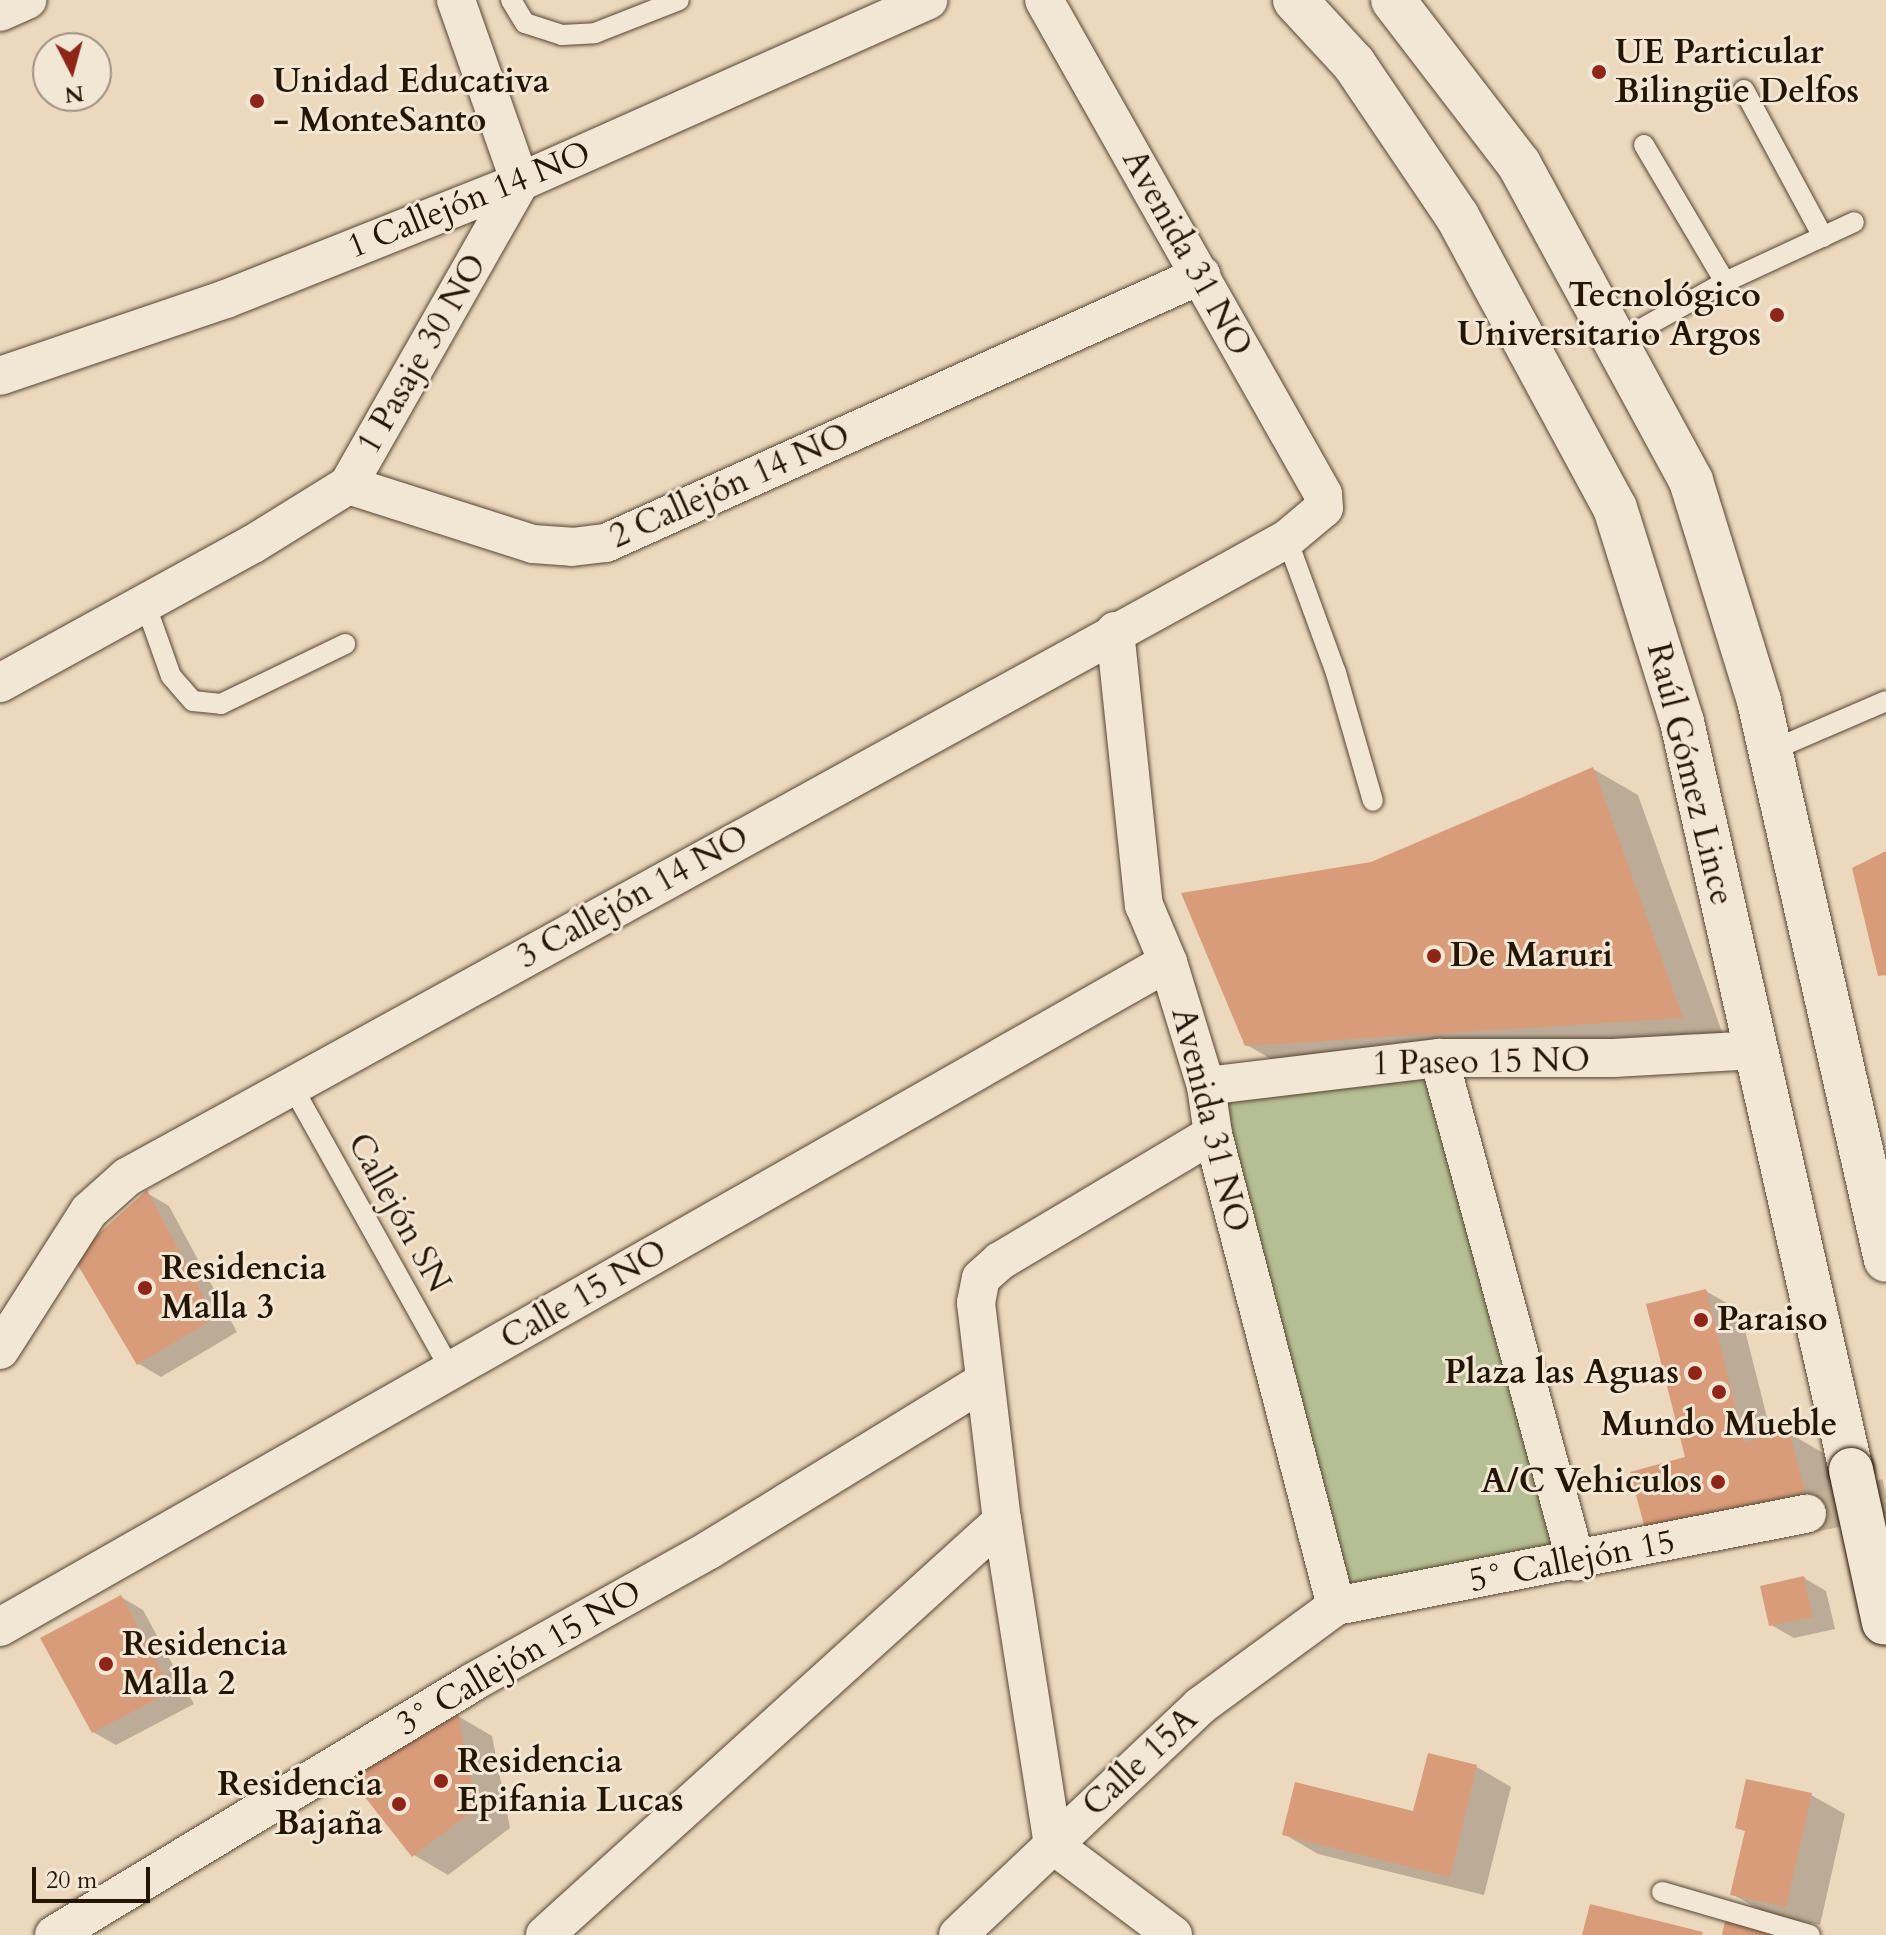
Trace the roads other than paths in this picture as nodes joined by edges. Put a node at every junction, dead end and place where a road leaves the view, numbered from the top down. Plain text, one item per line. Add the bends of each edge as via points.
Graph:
1 (27, 0) edge
2 (456, 0) edge
3 (511, 0) edge
4 (679, 0) edge
5 (928, 0) edge
6 (1044, 0) edge
7 (1295, 0) edge
8 (1393, 0) edge
9 (0, 12) edge
10 (1744, 90) dead end
11 (1644, 145) dead end
12 (520, 182) junction
13 (1854, 222) dead end
14 (1823, 237) junction
15 (1201, 275) junction
16 (1725, 282) junction
17 (1616, 343) junction
18 (0, 376) edge
19 (348, 485) junction
20 (1324, 508) joint
21 (1287, 539) junction
22 (145, 603) junction
23 (1115, 631) junction
24 (345, 644) dead end
25 (0, 683) edge
26 (1886, 701) edge
27 (1770, 751) junction
28 (1373, 801) dead end
29 (1168, 962) junction
30 (1757, 1050) junction
31 (1439, 1058) junction
32 (292, 1086) junction
33 (1206, 1086) junction
34 (1213, 1134) junction
35 (1880, 1206) edge
36 (1886, 1260) edge
37 (0, 1350) edge
38 (451, 1371) junction
39 (983, 1382) junction
40 (1807, 1514) tunnel mouth
41 (1002, 1521) junction
42 (1576, 1562) junction
43 (1336, 1606) junction
44 (1885, 1626) edge
45 (0, 1627) edge
46 (1053, 1845) junction
47 (1662, 1892) dead end
48 (93, 1925) edge
49 (54, 1935) edge
50 (545, 1935) edge
51 (958, 1935) edge
52 (1173, 1935) edge
53 (1810, 1935) edge

1 - 9 street
2 - 12 street
3 - 4 lane via 525,23 562,35 595,33
5 - 12 street, 1 Callejón 14 NO
6 - 15 street, Avenida 31 NO
7 - 30 main road, Raúl Gómez Lince via 1354,64 1457,216 1615,508 1682,722
8 - 17 main road via 1519,164
10 - 14 lane
11 - 16 lane
12 - 18 street, 1 Callejón 14 NO via 226,299
12 - 19 street, 1 Pasaje 30 NO
13 - 14 lane
14 - 16 lane
15 - 19 street, 2 Callejón 14 NO via 606,543 533,544
15 - 20 street, Avenida 31 NO via 1323,494
16 - 17 lane
17 - 27 main road via 1691,481
19 - 22 street
20 - 21 street, 3 Callejón 14 NO
21 - 23 street, 3 Callejón 14 NO
21 - 28 lane via 1336,673
22 - 24 lane via 171,676 193,701 221,704
22 - 25 street
23 - 29 street, Avenida 31 NO via 1137,867 1144,905
23 - 32 street, 3 Callejón 14 NO
26 - 27 lane
27 - 35 main road
29 - 33 street, Avenida 31 NO
29 - 38 street, Calle 15 NO
30 - 31 street, 1 Paseo 15 NO via 1613,1058
30 - 44 main road, Raúl Gómez Lince, bridge
31 - 33 street, 1 Paseo 15 NO
31 - 42 street
32 - 37 street, 3 Callejón 14 NO via 106,1192
32 - 38 lane, Callejón SN
33 - 34 street, Avenida 31 NO
34 - 39 street via 1000,1261 981,1278 976,1303
34 - 43 street, Avenida 31 NO
35 - 36 main road
38 - 45 street, Calle 15 NO
39 - 41 street
39 - 48 street, 3° Callejón 15 NO
40 - 42 street, 5° Callejón 15
41 - 46 street
41 - 50 street
42 - 43 street, 5° Callejón 15
43 - 46 street, Calle 15A via 1200,1706
46 - 51 street, Calle 15A
46 - 52 street
47 - 53 lane
48 - 49 street, 3° Callejón 15 NO

